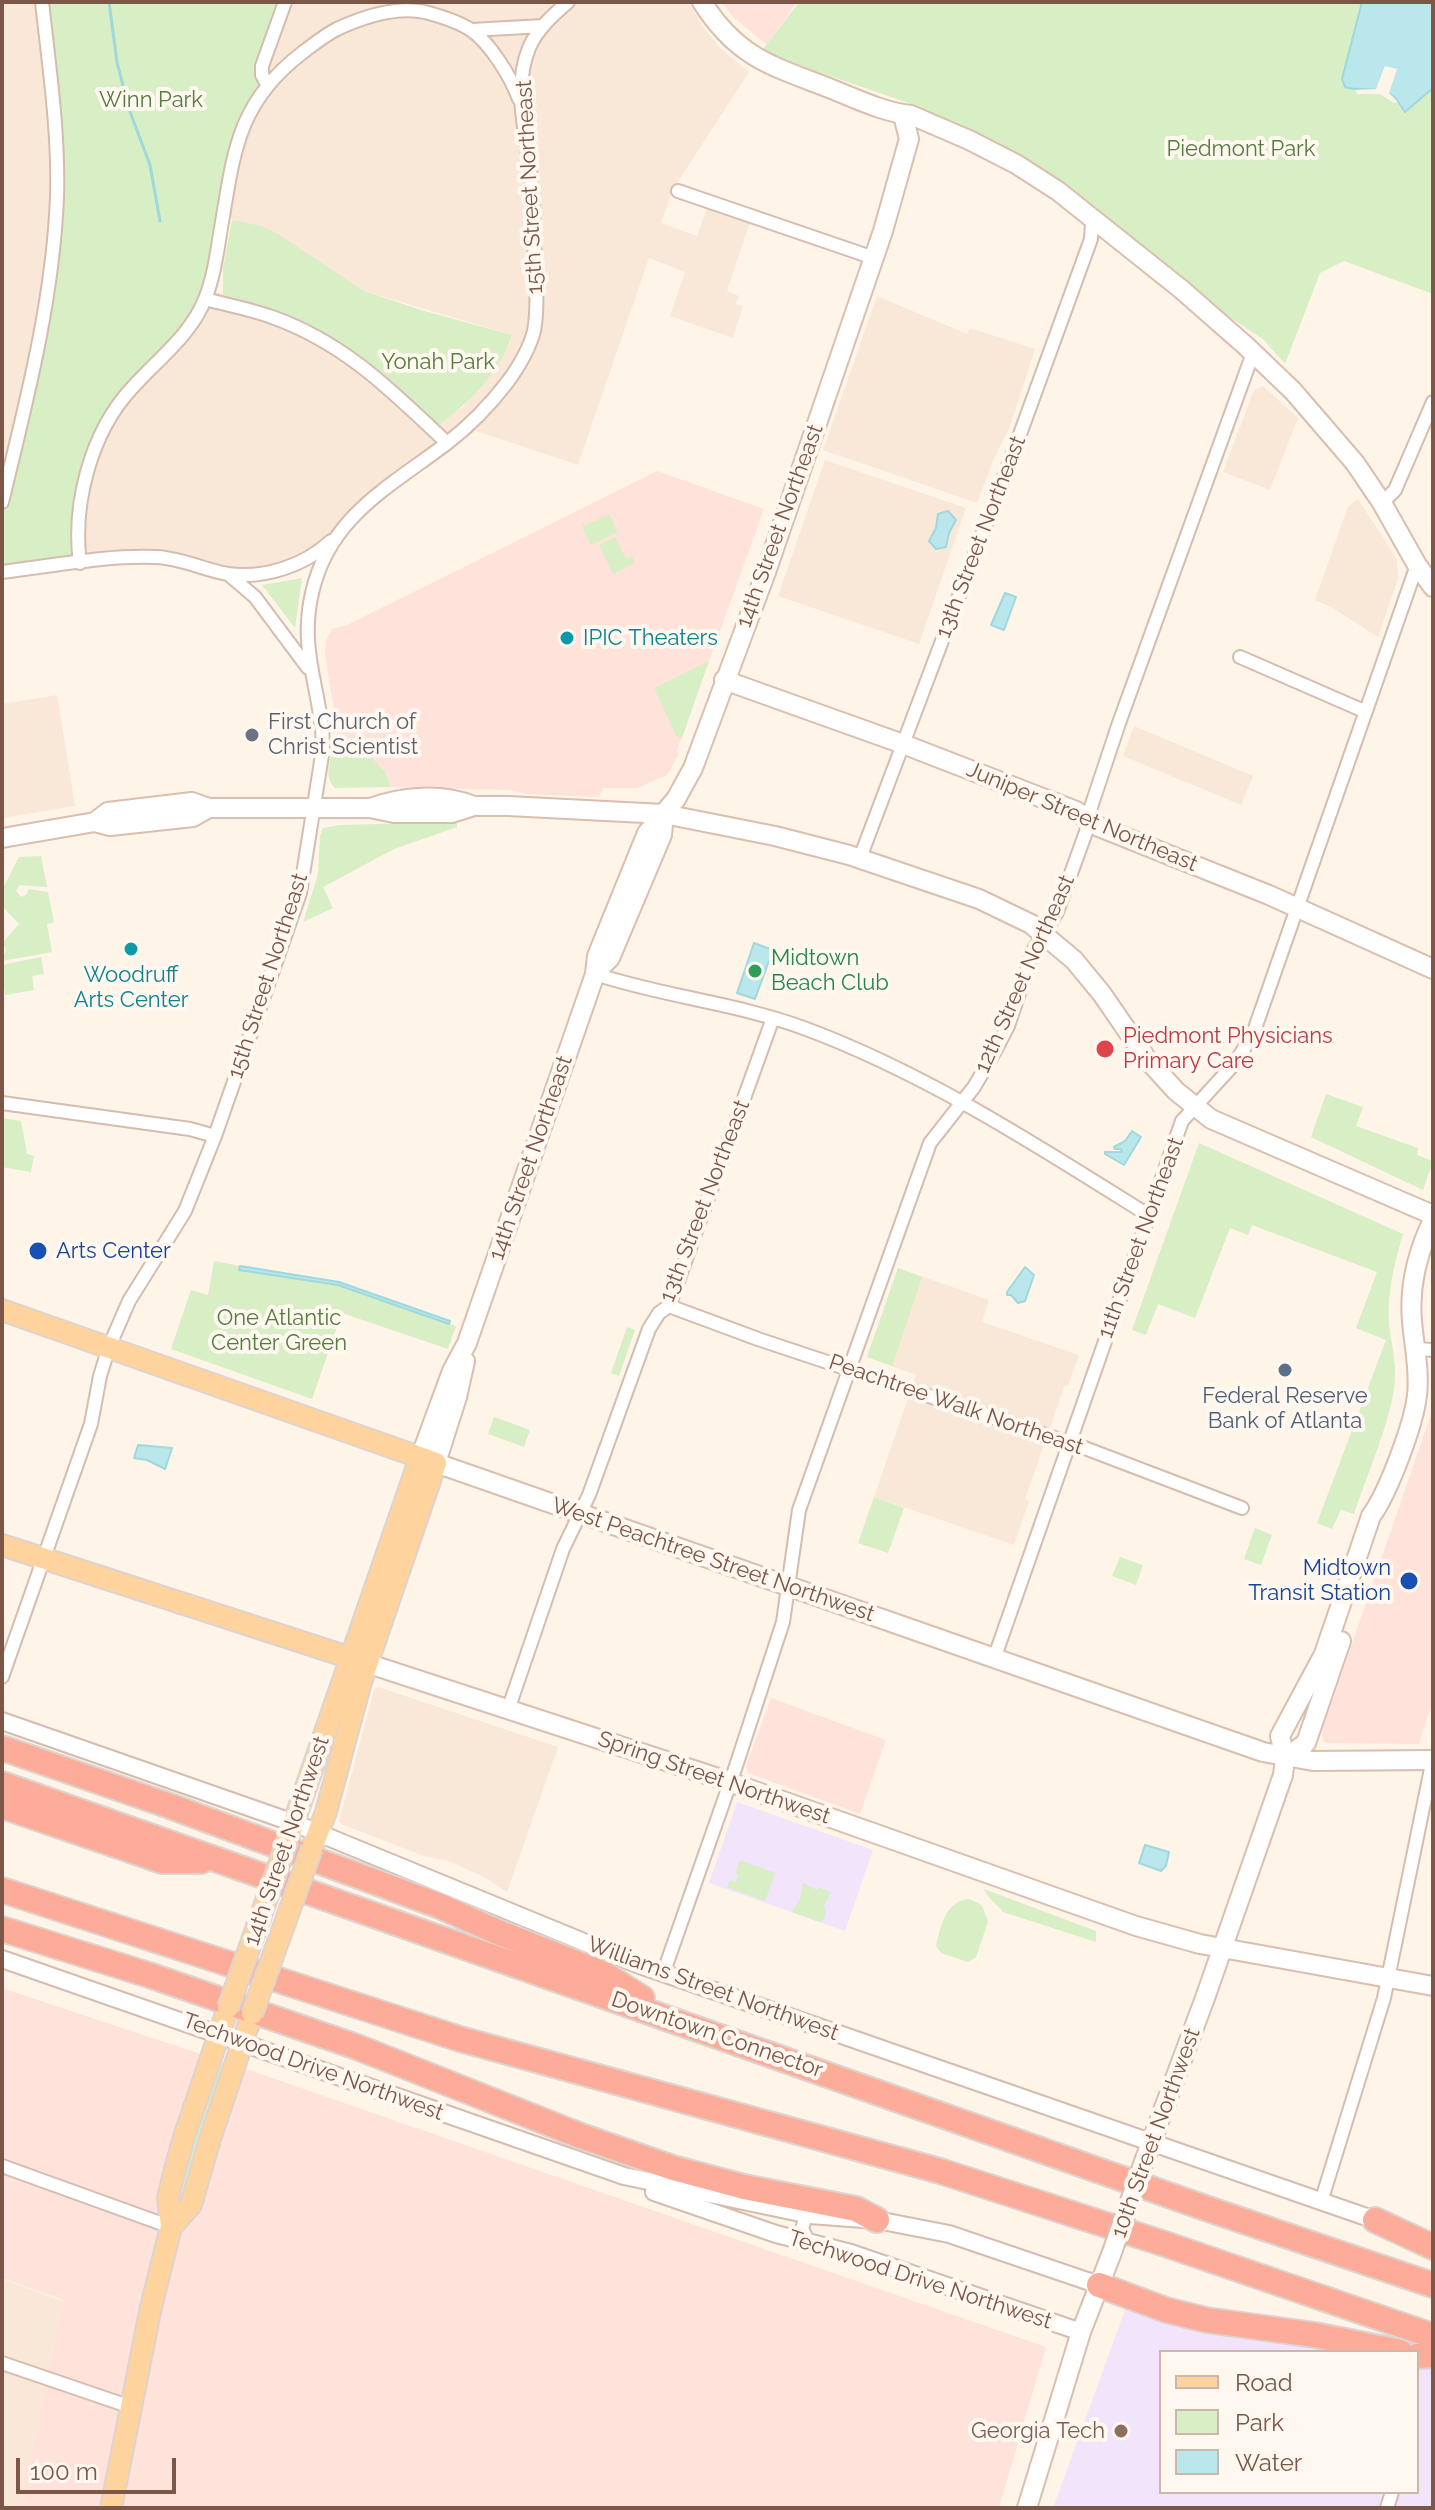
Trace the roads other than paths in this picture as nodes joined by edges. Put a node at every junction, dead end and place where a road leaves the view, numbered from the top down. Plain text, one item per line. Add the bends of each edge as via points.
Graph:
1 (42, 2) edge
2 (285, 2) edge
3 (568, 2) edge
4 (702, 2) edge
5 (382, 8) edge
6 (543, 26) junction
7 (472, 30) junction
8 (267, 84) junction
9 (521, 106) junction
10 (914, 123) junction
11 (907, 149) junction
12 (678, 191) dead end
13 (1088, 215) junction
14 (883, 231) junction
15 (874, 258) junction
16 (205, 299) junction
17 (1253, 353) junction
18 (1433, 402) edge
19 (447, 443) junction
20 (2, 502) edge
21 (1382, 503) junction
22 (342, 528) junction
23 (80, 563) junction
24 (1417, 565) junction
25 (2, 572) edge
26 (228, 574) junction
27 (1433, 587) edge
28 (1240, 657) dead end
29 (311, 673) junction
30 (724, 680) junction
31 (1364, 711) junction
32 (903, 744) junction
33 (313, 807) junction
34 (664, 814) junction
35 (1088, 818) junction
36 (2, 838) edge
37 (860, 858) junction
38 (1296, 907) junction
39 (1044, 933) junction
40 (1433, 969) edge
41 (595, 974) junction
42 (773, 1018) junction
43 (2, 1103) edge
44 (961, 1103) junction
45 (1195, 1106) junction
46 (215, 1136) junction
47 (1148, 1215) junction
48 (1433, 1217) edge
49 (669, 1306) junction
50 (2, 1310) edge
51 (109, 1347) junction
52 (1424, 1350) edge
53 (850, 1368) junction
54 (1069, 1443) junction
55 (428, 1461) junction
56 (1242, 1508) dead end
57 (580, 1514) junction
58 (2, 1545) edge
59 (43, 1558) junction
60 (789, 1587) junction
61 (994, 1659) junction
62 (359, 1661) junction
63 (2, 1677) edge
64 (508, 1710) junction
65 (2, 1721) edge
66 (2, 1748) edge
67 (1285, 1758) junction
68 (1433, 1759) edge
69 (730, 1783) junction
70 (2, 1784) edge
71 (2, 1806) edge
72 (291, 1831) junction
73 (315, 1840) junction
74 (219, 1860) junction
75 (2, 1890) edge
76 (2, 1929) edge
77 (1223, 1947) junction
78 (2, 1959) edge
79 (663, 1974) junction
80 (1388, 1977) junction
81 (1433, 1986) edge
82 (678, 2021) junction
83 (219, 2034) junction
84 (243, 2043) junction
85 (1148, 2151) junction
86 (2, 2166) edge
87 (624, 2176) junction
88 (1321, 2202) junction
89 (810, 2215) junction
90 (877, 2220) junction
91 (1375, 2220) junction
92 (171, 2227) junction
93 (1433, 2236) edge
94 (809, 2242) junction
95 (1433, 2247) edge
96 (1099, 2285) junction
97 (1433, 2285) edge
98 (1081, 2332) junction
99 (1433, 2336) edge
100 (1390, 2350) edge
101 (2, 2363) edge
102 (131, 2407) junction
103 (111, 2508) edge
104 (1027, 2508) edge

1 - 20 street via 55,124 54,241
2 - 8 street via 262,66
3 - 6 street, 15th Street Northeast
4 - 10 main road via 726,35 762,62
5 - 7 street via 422,11
5 - 8 street via 328,34
6 - 7 street
6 - 9 street, 15th Street Northeast via 526,56
7 - 9 street via 511,79
8 - 16 street via 249,111 236,148
9 - 19 street, 15th Street Northeast via 531,180 534,329 524,356 497,395
10 - 11 main road
10 - 11 main road, 14th Street Northeast
10 - 13 main road via 933,132 955,133 1016,164
10 - 14 main road, 14th Street Northeast via 898,206
11 - 14 main road, 14th Street Northeast
12 - 15 street
13 - 17 main road
13 - 32 street, 13th Street Northeast via 1091,239
14 - 15 main road, 14th Street Northeast
15 - 30 main road, 14th Street Northeast
16 - 19 street via 270,316 342,351
16 - 23 street via 188,329 129,391 103,431 78,513
17 - 21 main road via 1325,426
17 - 35 street, 12th Street Northeast
18 - 21 street via 1395,490
19 - 22 street, 15th Street Northeast via 377,492
21 - 24 main road
22 - 26 street via 295,565 259,574
22 - 29 street, 15th Street Northeast via 312,592 307,625
23 - 25 street
23 - 26 street via 158,557
24 - 27 main road
24 - 31 street, 11th Street Northeast
26 - 29 street via 255,597
28 - 31 street
29 - 33 street, 15th Street Northeast via 323,735
30 - 32 main road, Juniper Street Northeast
30 - 34 main road, 14th Street Northeast via 693,768
31 - 38 street, 11th Street Northeast
32 - 35 main road, Juniper Street Northeast
32 - 37 street, 13th Street Northeast
33 - 34 main road via 394,813 452,813 474,806
33 - 36 main road via 209,808 193,817 110,826 95,822
33 - 46 street, 15th Street Northeast via 300,893
34 - 37 main road
34 - 41 main road, 14th Street Northeast via 662,835 610,958
35 - 38 main road, Juniper Street Northeast
35 - 39 street, 12th Street Northeast via 1057,912
37 - 39 main road via 979,899
38 - 40 main road, Juniper Street Northeast
38 - 45 street, 11th Street Northeast via 1248,1043
39 - 44 street, 12th Street Northeast via 1002,1039
39 - 45 main road via 1087,974 1146,1058
41 - 42 street
41 - 55 main road, 14th Street Northeast via 467,1343 452,1371
42 - 44 street via 821,1035
42 - 49 street, 13th Street Northeast
43 - 46 street
44 - 47 street
44 - 53 street, 12th Street Northeast via 930,1143
45 - 47 street, 11th Street Northeast via 1182,1121
45 - 48 main road via 1211,1119
46 - 51 street, 15th Street Northeast via 185,1211 129,1301
47 - 54 street, 11th Street Northeast
48 - 52 main road via 1412,1292
49 - 53 street, Peachtree Walk Northeast
49 - 57 street, 13th Street Northeast via 649,1329
50 - 51 main road, West Peachtree Street Northwest
51 - 55 main road, West Peachtree Street Northwest
51 - 59 street, 15th Street Northeast via 91,1424
52 - 67 main road via 1414,1411 1383,1499 1382,1521 1306,1743
53 - 54 street, Peachtree Walk Northeast
53 - 60 street, 12th Street Northeast via 799,1510
54 - 56 street, Peachtree Walk Northeast
54 - 61 street, 11th Street Northeast
55 - 57 main road, West Peachtree Street Northwest
55 - 62 main road, 14th Street Northwest
57 - 60 main road, West Peachtree Street Northwest
57 - 64 street, 13th Street Northeast
58 - 59 main road, Spring Street Northwest
59 - 62 main road, Spring Street Northwest
59 - 63 street, 15th Street Northeast
60 - 61 main road, West Peachtree Street Northwest
60 - 69 street, 12th Street Northeast via 783,1622
61 - 67 main road, West Peachtree Street Northwest
62 - 64 main road, Spring Street Northwest
62 - 72 main road, 14th Street Northwest
62 - 73 main road, 14th Street Northwest
64 - 69 main road, Spring Street Northwest
65 - 72 street, Williams Street Northwest
66 - 82 highway via 440,1906 604,1974
67 - 68 main road, West Peachtree Street Northwest
67 - 77 main road, 10th Street Northwest
68 - 80 street
69 - 77 main road, Spring Street Northwest via 1136,1926
69 - 79 street, 12th Street Northeast
70 - 74 highway, Downtown Connector
71 - 74 highway via 162,1861
72 - 73 street, Williams Street Northwest
72 - 83 main road, 14th Street Northwest, bridge
73 - 79 street, Williams Street Northwest
73 - 84 main road, 14th Street Northwest, bridge
74 - 82 highway, Downtown Connector
75 - 99 highway via 460,2039 940,2171
76 - 90 highway via 357,2047 673,2168 856,2209
77 - 80 main road, Spring Street Northwest
77 - 85 main road, 10th Street Northwest
78 - 83 street, Techwood Drive Northwest
79 - 85 street, Williams Street Northwest
80 - 81 main road, Spring Street Northwest
80 - 88 street
82 - 97 highway, Downtown Connector
83 - 84 street, Techwood Drive Northwest
83 - 92 main road, 14th Street Northwest via 173,2177 168,2198
84 - 87 street, Techwood Drive Northwest
84 - 92 main road, 14th Street Northwest via 191,2205
85 - 88 street, Williams Street Northwest
85 - 96 main road, 10th Street Northwest, bridge
86 - 92 street
87 - 89 street, Techwood Drive Northwest
87 - 94 street, Techwood Drive Northwest via 657,2193
88 - 91 street, Williams Street Northwest
89 - 90 street, Techwood Drive Northwest
89 - 94 street via 802,2224
90 - 96 street, Techwood Drive Northwest via 949,2234
91 - 93 street, Williams Street Northwest
91 - 95 highway
92 - 102 main road, 14th Street Northwest
94 - 98 street, Techwood Drive Northwest
96 - 98 main road, 10th Street Northwest
96 - 100 highway via 1206,2320
98 - 104 main road, 10th Street Northwest
101 - 102 street
102 - 103 main road, 14th Street Northwest

